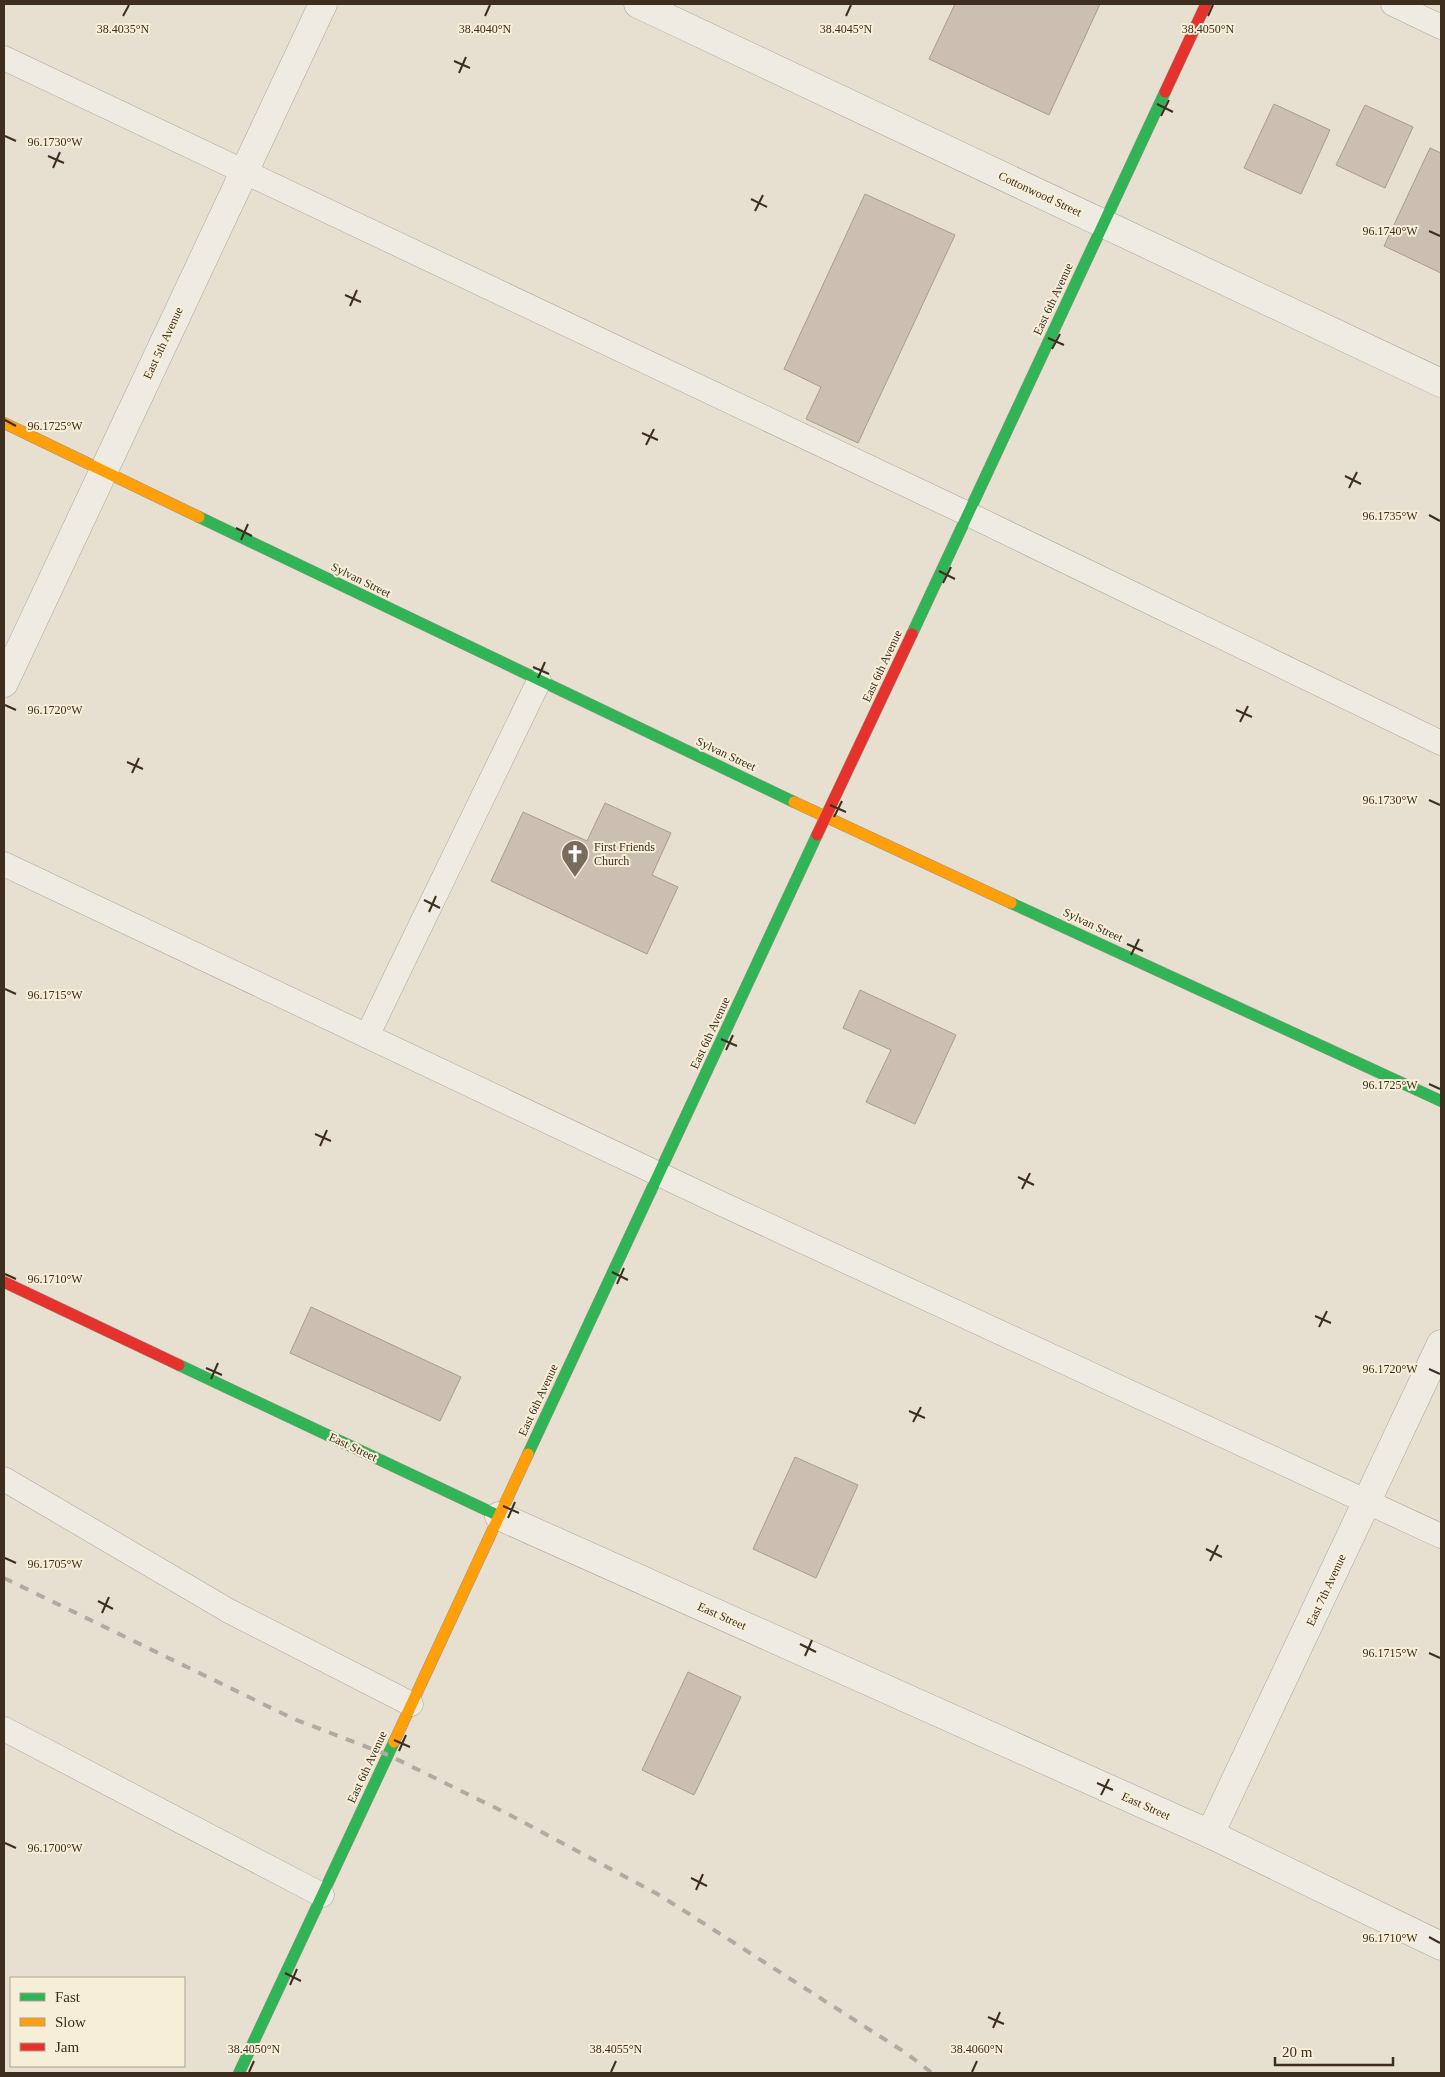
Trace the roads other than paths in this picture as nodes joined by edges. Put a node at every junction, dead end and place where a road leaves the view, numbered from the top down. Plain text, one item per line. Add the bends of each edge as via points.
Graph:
1 (323, 4) edge
2 (638, 4) edge
3 (1206, 4) edge
4 (1393, 4) edge
5 (1441, 27) edge
6 (4, 58) edge
7 (244, 171) junction
8 (1104, 224) junction
9 (1441, 383) edge
10 (4, 424) edge
11 (104, 470) junction
12 (968, 514) junction
13 (539, 681) junction
14 (4, 683) edge
15 (1441, 743) edge
16 (826, 817) junction
17 (4, 864) edge
18 (367, 1036) junction
19 (1441, 1100) edge
20 (659, 1174) junction
21 (4, 1282) edge
22 (1441, 1344) edge
23 (4, 1478) edge
24 (1368, 1502) junction
25 (499, 1516) junction
26 (1441, 1536) edge
27 (411, 1704) junction
28 (4, 1730) edge
29 (1210, 1834) junction
30 (322, 1895) junction
31 (1441, 1946) edge
32 (239, 2073) edge

1 - 7 street, East 5th Avenue
2 - 8 street, Cottonwood Street
3 - 8 main road, East 6th Avenue
4 - 5 lane
6 - 7 lane
7 - 11 street, East 5th Avenue
7 - 12 lane
8 - 9 street, Cottonwood Street
8 - 12 main road, East 6th Avenue
10 - 11 main road, Sylvan Street
11 - 13 main road, Sylvan Street
11 - 14 street, East 5th Avenue
12 - 15 lane
12 - 16 main road, East 6th Avenue
13 - 16 main road, Sylvan Street
13 - 18 lane
16 - 19 main road, Sylvan Street
16 - 20 main road, East 6th Avenue
17 - 18 lane
18 - 20 lane
20 - 24 lane
20 - 25 main road, East 6th Avenue
21 - 25 main road, East Street
22 - 24 street, East 7th Avenue
23 - 27 lane via 229,1611
24 - 26 lane
24 - 29 street, East 7th Avenue
25 - 27 main road, East 6th Avenue
25 - 29 street, East Street
27 - 30 main road, East 6th Avenue
28 - 30 lane
29 - 31 street, East Street
30 - 32 main road, East 6th Avenue

